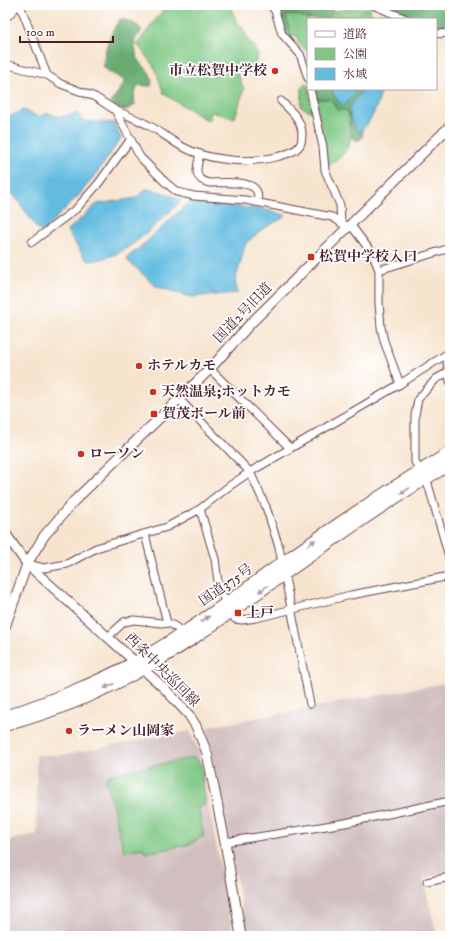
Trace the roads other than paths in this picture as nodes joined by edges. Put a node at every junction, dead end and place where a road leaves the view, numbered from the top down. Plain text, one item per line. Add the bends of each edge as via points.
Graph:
1 (19, 5) edge
2 (271, 5) edge
3 (373, 5) edge
4 (404, 18) edge
5 (5, 19) edge
6 (437, 33) edge
7 (450, 34) edge
8 (5, 64) edge
9 (47, 75) junction
10 (307, 75) edge
11 (310, 90) edge
12 (281, 101) dead end
13 (114, 110) junction
14 (450, 126) edge
15 (131, 139) junction
16 (200, 154) junction
17 (258, 202) junction
18 (344, 225) junction
19 (32, 242) dead end
20 (450, 248) edge
21 (379, 270) junction
22 (448, 354) edge
23 (210, 369) junction
24 (449, 371) edge
25 (450, 381) edge
26 (400, 384) junction
27 (179, 399) junction
28 (290, 448) junction
29 (450, 453) edge
30 (450, 464) edge
31 (250, 472) junction
32 (422, 474) junction
33 (200, 509) junction
34 (5, 534) edge
35 (145, 534) junction
36 (450, 560) edge
37 (27, 564) junction
38 (283, 569) junction
39 (450, 576) edge
40 (228, 608) junction
41 (290, 609) junction
42 (7, 611) edge
43 (167, 624) junction
44 (5, 627) edge
45 (182, 634) junction
46 (108, 637) junction
47 (140, 665) junction
48 (310, 704) dead end
49 (5, 717) edge
50 (5, 725) edge
51 (450, 801) edge
52 (225, 842) junction
53 (450, 877) edge
54 (427, 882) dead end
55 (241, 936) edge

1 - 5 street
1 - 9 street
2 - 10 street via 282,34 300,54
3 - 4 street
6 - 7 street
8 - 9 street
9 - 13 street
11 - 18 street via 323,147 325,170 340,205
12 - 16 street via 301,126 300,145 293,151 265,160 229,159
13 - 15 street
13 - 16 street via 148,124 182,146
14 - 18 street, 国道2号旧道
15 - 17 street via 140,157 177,192
15 - 19 street via 76,209
16 - 17 street via 196,174 200,179 210,183 251,185 256,190
17 - 18 street via 332,217
18 - 21 street via 353,228 372,253
18 - 23 street, 国道2号旧道
20 - 21 street
21 - 26 street via 381,327
22 - 24 street
22 - 26 street
23 - 27 street, 国道2号旧道
23 - 28 street
24 - 25 street
24 - 32 street via 436,379 418,399 415,415 416,462
26 - 28 street
27 - 31 street
27 - 37 street, 国道2号旧道 via 74,501 44,536
28 - 31 street
29 - 32 highway, 国道375号
30 - 32 highway, 国道375号
31 - 33 street
31 - 38 street via 266,507
32 - 36 street via 428,484
32 - 38 highway, 国道375号 via 351,526
33 - 35 street via 167,527
33 - 40 street via 215,559 219,589
34 - 37 street, 西条中央巡回線
35 - 37 street via 96,548 67,564 44,568
35 - 43 street
37 - 42 street, 国道2号旧道
37 - 46 street, 西条中央巡回線
38 - 40 highway, 国道375号
38 - 41 street
39 - 41 street
40 - 41 street via 235,619 242,620
45 -> 40 highway, 国道375号
40 - 47 highway, 国道375号 via 176,649
41 - 48 street
42 - 44 street, 国道2号旧道
43 - 45 street via 171,624
43 - 46 street via 130,620 124,622
45 - 47 highway, 国道375号
46 - 47 street, 西条中央巡回線
47 - 49 highway, 国道375号
47 -> 50 highway, 国道375号 via 83,697
47 - 52 street, 西条中央巡回線 via 189,714 199,732 208,753
51 - 52 street via 345,823
52 - 55 street, 西条中央巡回線
53 - 54 street

